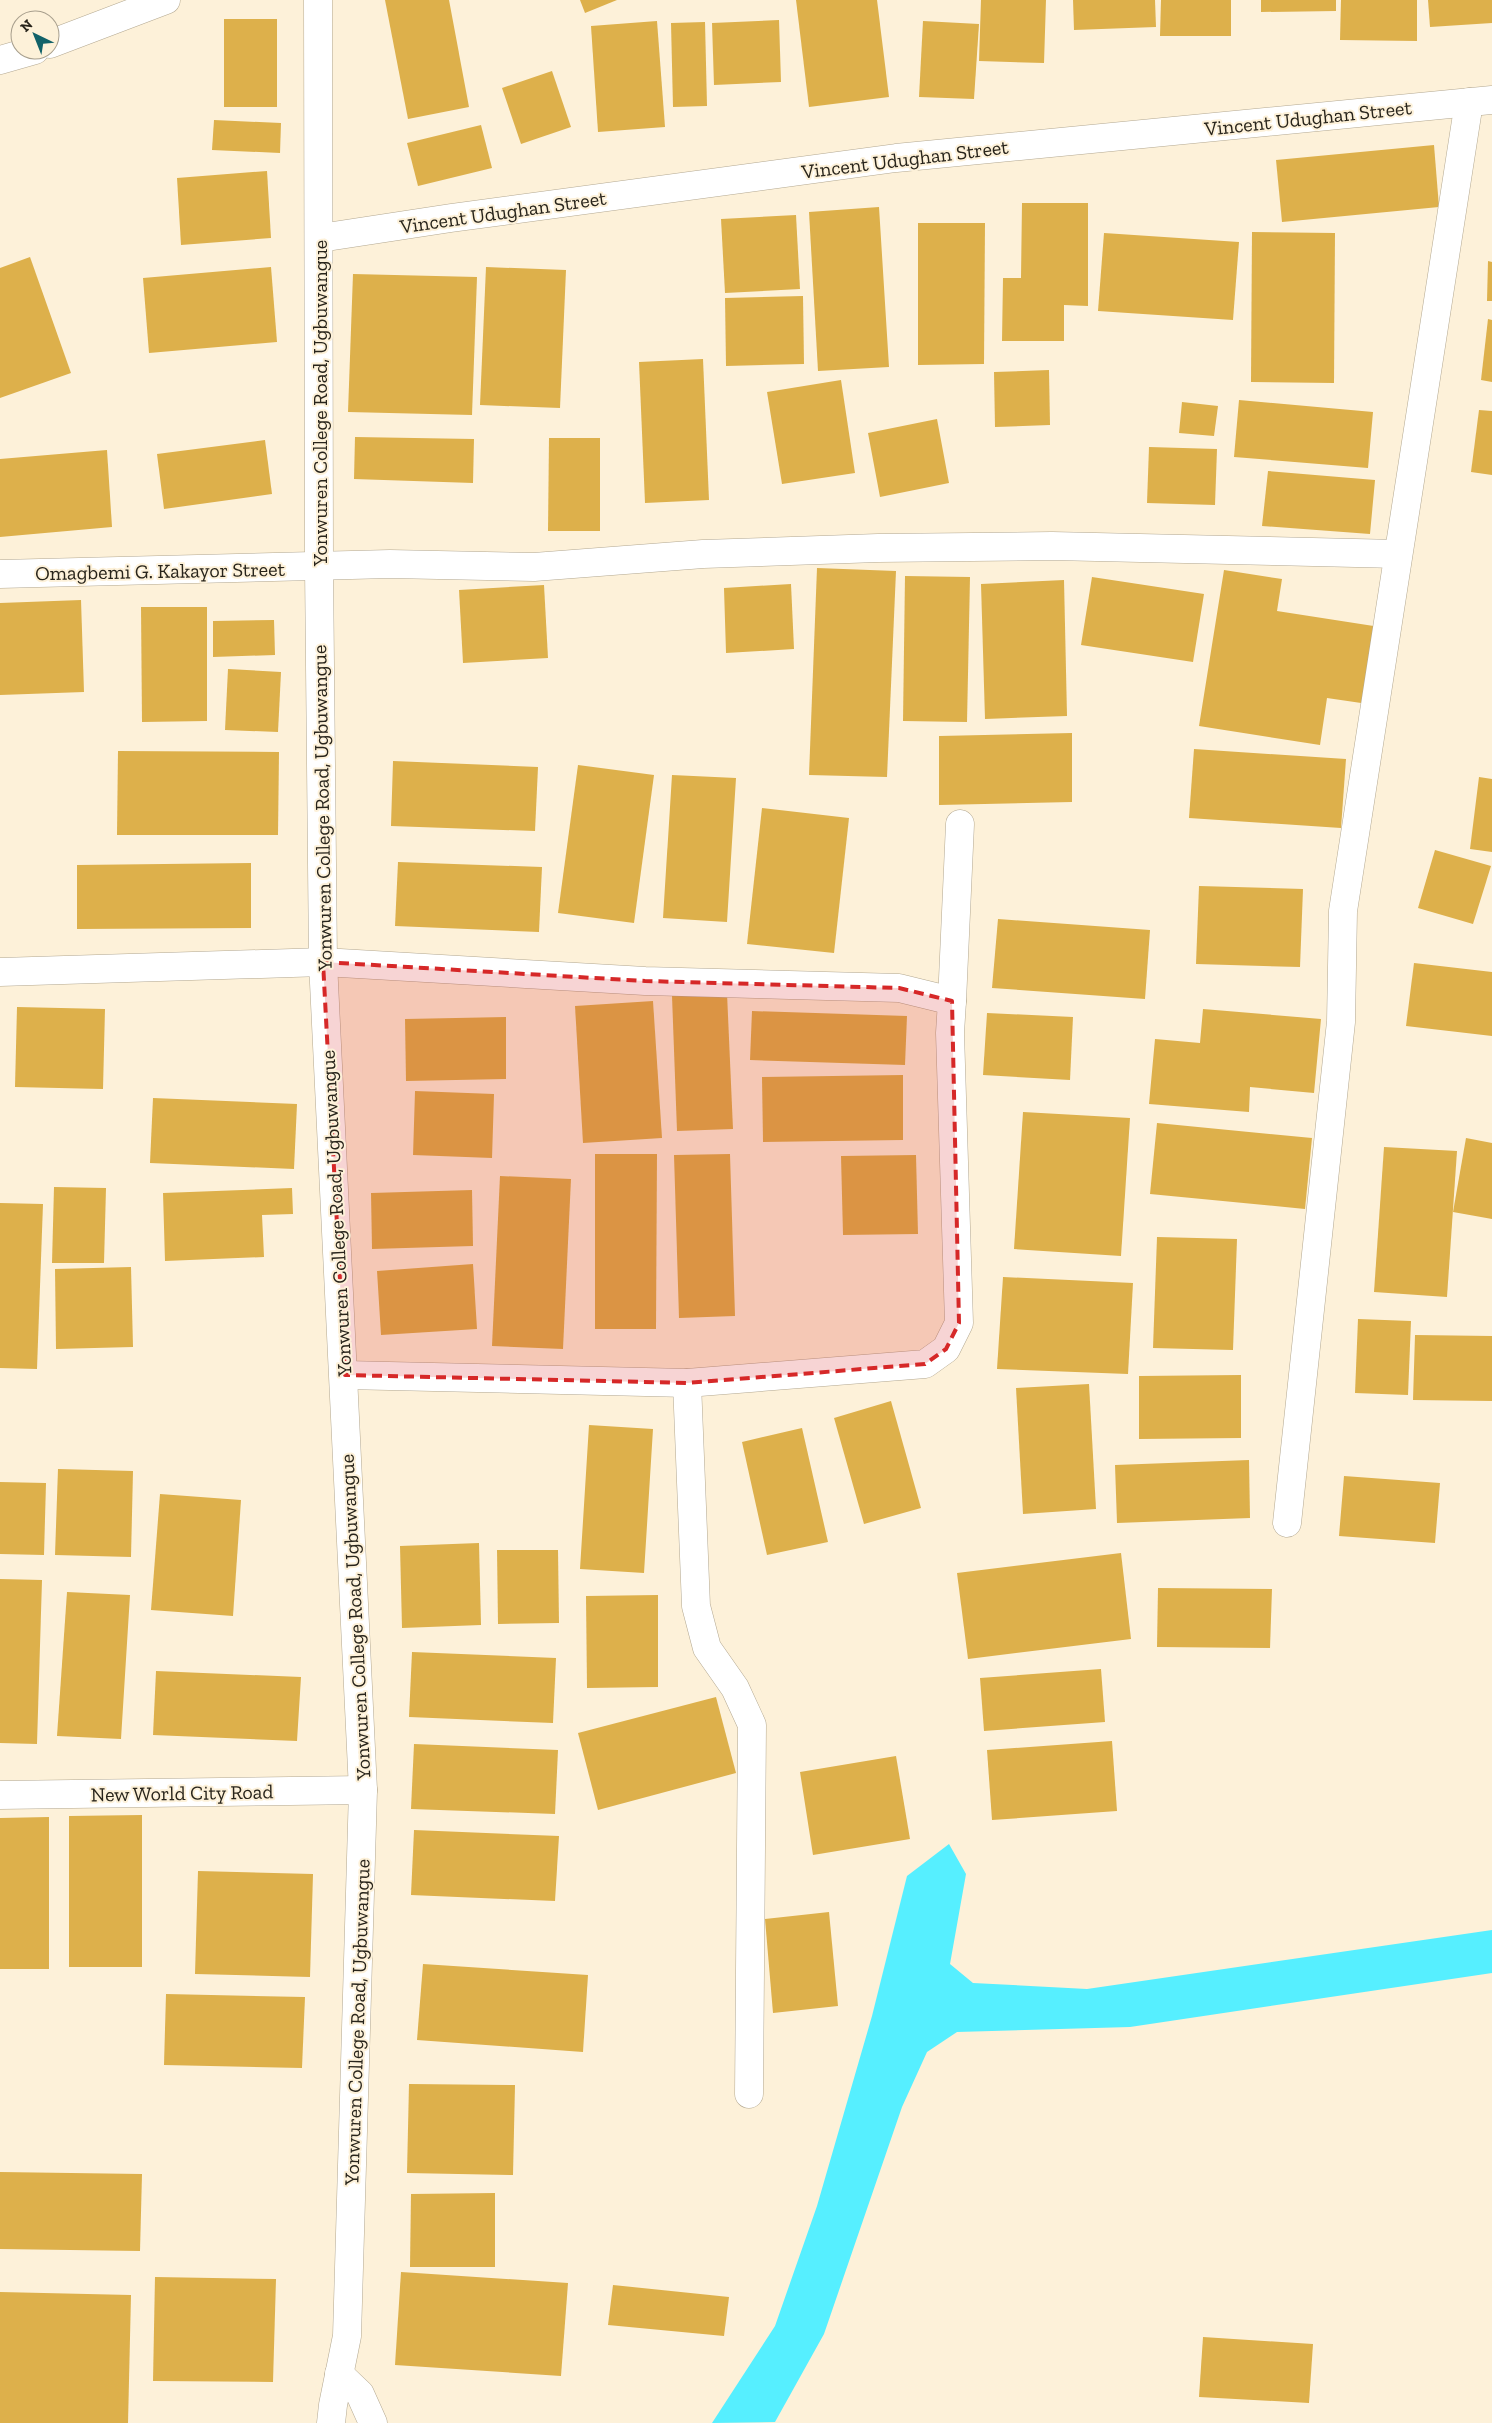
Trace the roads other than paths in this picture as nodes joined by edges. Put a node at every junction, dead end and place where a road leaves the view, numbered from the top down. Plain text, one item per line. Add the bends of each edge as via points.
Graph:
1 (166, 0) edge
2 (318, 0) edge
3 (60, 40) edge
4 (1481, 101) edge
5 (320, 238) junction
6 (1398, 554) junction
7 (320, 568) junction
8 (0, 574) edge
9 (960, 824) dead end
10 (324, 962) junction
11 (0, 972) edge
12 (952, 1001) junction
13 (345, 1375) junction
14 (687, 1383) junction
15 (1287, 1523) dead end
16 (363, 1790) junction
17 (0, 1795) edge
18 (748, 2094) dead end
19 (339, 2374) junction
20 (331, 2423) edge
21 (372, 2423) edge

1 - 3 street
2 - 5 street, Yonwuren College Road, Ugbuwangue
4 - 5 street, Vincent Udughan Street via 896,158
4 - 6 street
5 - 7 street, Yonwuren College Road, Ugbuwangue
6 - 7 street, Omagbemi G. Kakayor Street via 1052,546 878,548 703,554 534,568 390,564
6 - 15 street via 1343,912 1341,1022
7 - 8 street, Omagbemi G. Kakayor Street
7 - 10 street, Yonwuren College Road, Ugbuwangue
9 - 12 street
10 - 11 street
10 - 12 street via 645,981 899,988
10 - 13 street, Yonwuren College Road, Ugbuwangue
12 - 14 street via 950,1033 959,1323 946,1349 925,1364
13 - 14 street
13 - 16 street, Yonwuren College Road, Ugbuwangue
14 - 18 street via 696,1606 707,1648 735,1688 752,1725
16 - 17 street, New World City Road
16 - 19 street, Yonwuren College Road, Ugbuwangue via 347,2336
19 - 20 street, Yonwuren College Road, Ugbuwangue
19 - 21 street via 360,2394

